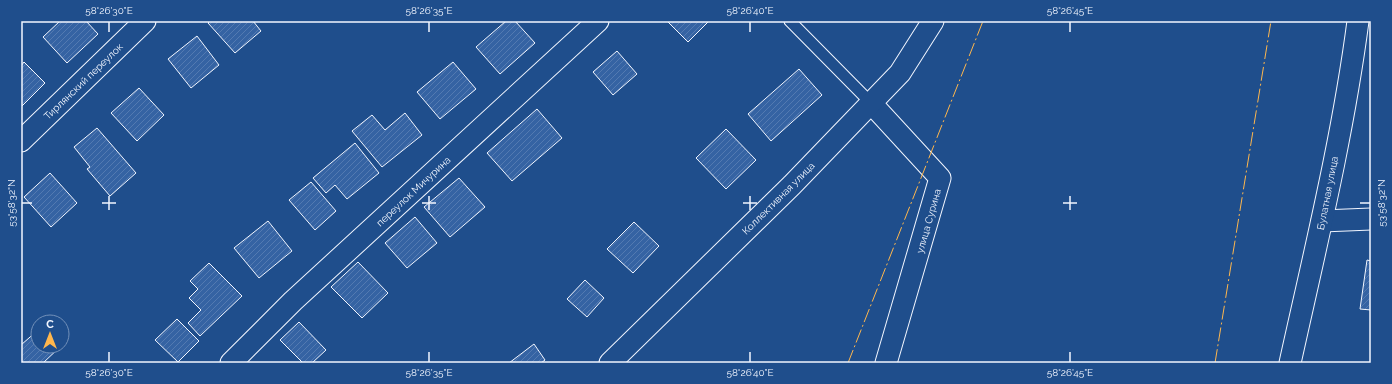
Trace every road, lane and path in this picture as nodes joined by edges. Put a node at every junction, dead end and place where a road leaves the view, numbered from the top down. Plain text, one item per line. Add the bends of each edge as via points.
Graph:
1 (145, 21) edge
2 (598, 21) edge
3 (790, 21) edge
4 (933, 21) edge
5 (1358, 21) edge
6 (871, 103) junction
7 (21, 141) edge
8 (1371, 219) edge
9 (1322, 222) junction
10 (231, 363) edge
11 (610, 363) edge
12 (886, 363) edge
13 (1290, 363) edge

1 - 7 street, Тирлянский переулок
2 - 10 street, переулок Мичурина via 293,301
3 - 6 lane
4 - 6 street, Коллективная улица via 900,73
5 - 9 street, Булатная улица via 1354,57
6 - 11 street, Коллективная улица via 792,185
6 - 12 street, улица Сурина via 940,178
8 - 9 street
9 - 13 street, Булатная улица

